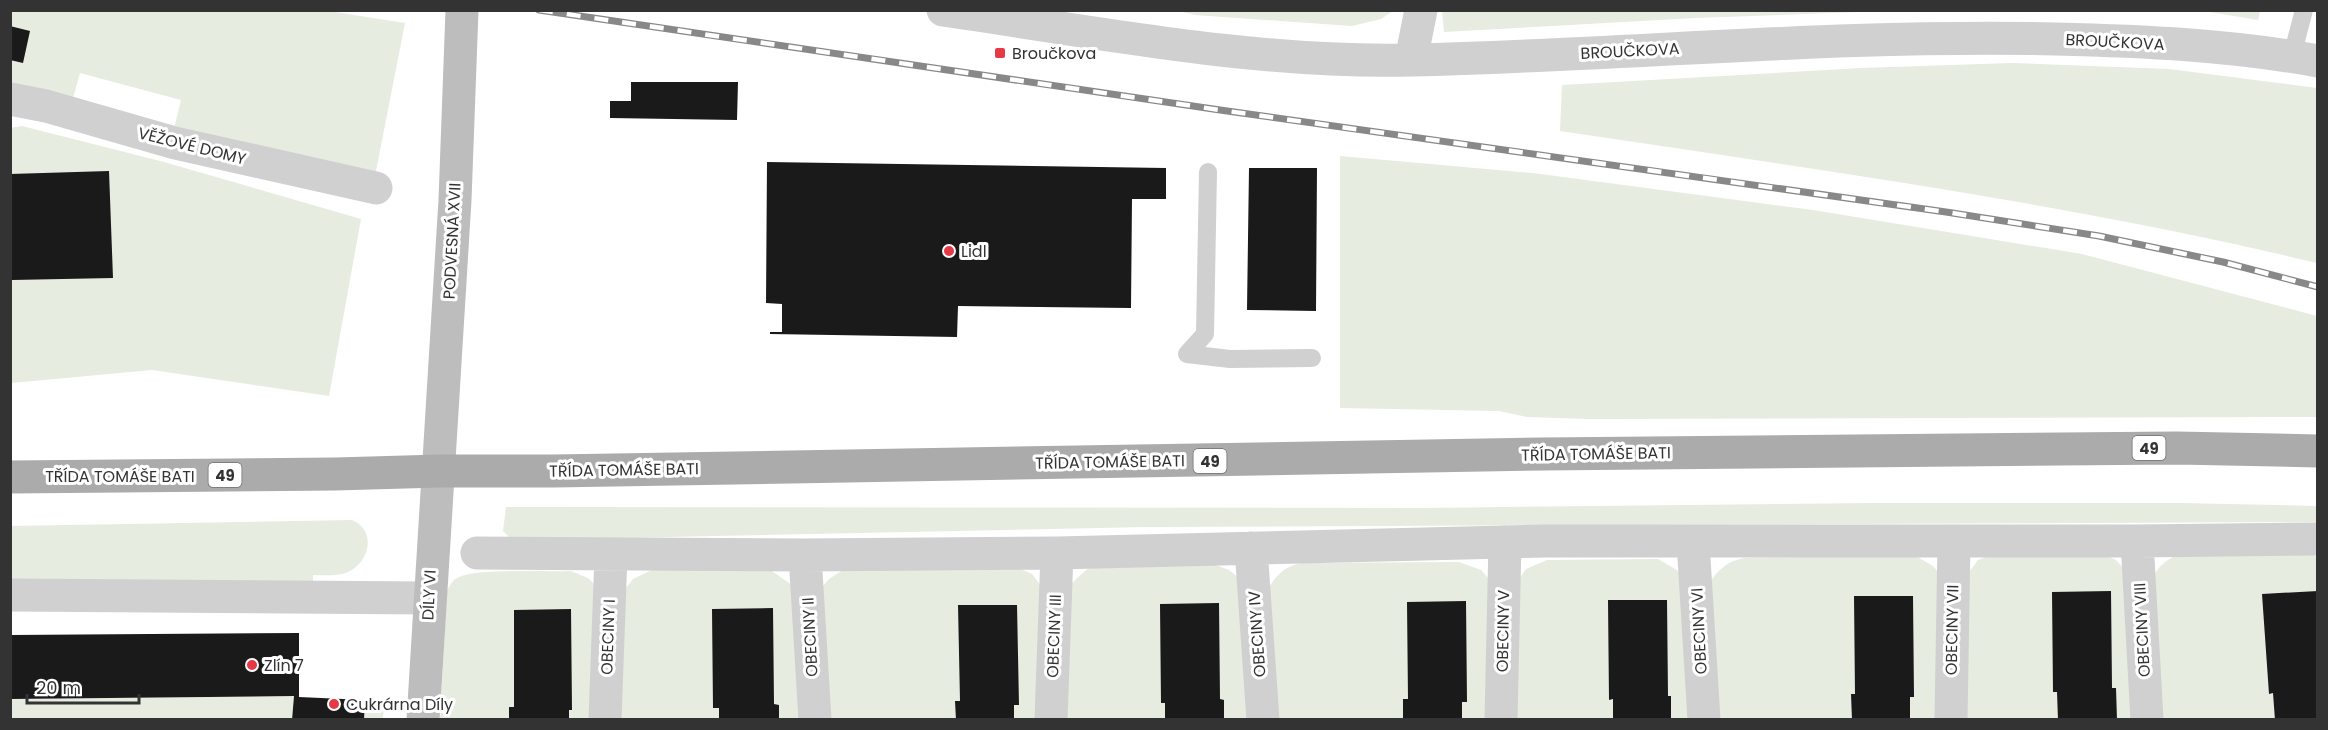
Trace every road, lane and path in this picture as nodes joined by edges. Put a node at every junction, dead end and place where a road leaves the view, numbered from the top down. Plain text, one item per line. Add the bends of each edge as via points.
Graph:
1 (462, 10) edge
2 (944, 10) edge
3 (1421, 10) edge
4 (2304, 10) edge
5 (2305, 59) edge
6 (1411, 60) junction
7 (10, 99) edge
8 (1208, 172) dead end
9 (376, 188) dead end
10 (1312, 358) dead end
11 (2318, 451) edge
12 (440, 471) junction
13 (10, 477) edge
14 (2318, 539) edge
15 (1954, 541) junction
16 (1505, 542) junction
17 (1694, 542) junction
18 (2137, 542) junction
19 (1251, 548) junction
20 (477, 553) dead end
21 (1057, 553) junction
22 (611, 554) junction
23 (805, 555) junction
24 (10, 595) edge
25 (429, 598) junction
26 (423, 720) edge
27 (605, 720) edge
28 (815, 720) edge
29 (1051, 720) edge
30 (1263, 720) edge
31 (1502, 720) edge
32 (1704, 720) edge
33 (1951, 720) edge
34 (2147, 720) edge

1 - 12 street, PODVESNÁ XVII
2 - 6 street, BROUČKOVA via 1268,54
3 - 6 street
4 - 5 lane
5 - 6 street, BROUČKOVA via 2238,49 2101,40 1924,38
7 - 9 street, VĚŽOVÉ DOMY via 175,143
8 - 10 lane via 1205,334 1186,354
11 - 12 main road, TŘÍDA TOMÁŠE BATI / 49 via 2177,448 1543,454
12 - 13 main road, TŘÍDA TOMÁŠE BATI / 49
12 - 25 street, DÍLY VI
14 - 18 street
15 - 17 street
15 - 18 street
15 - 33 street, OBECINY VII
16 - 17 street
16 - 19 street
16 - 31 street, OBECINY V
17 - 32 street, OBECINY VI
18 - 34 street, OBECINY VIII
19 - 21 street
19 - 30 street, OBECINY IV
20 - 22 street
21 - 23 street
21 - 29 street, OBECINY III
22 - 23 street
22 - 27 street, OBECINY I
23 - 28 street, OBECINY II
24 - 25 street
25 - 26 street, DÍLY VI

